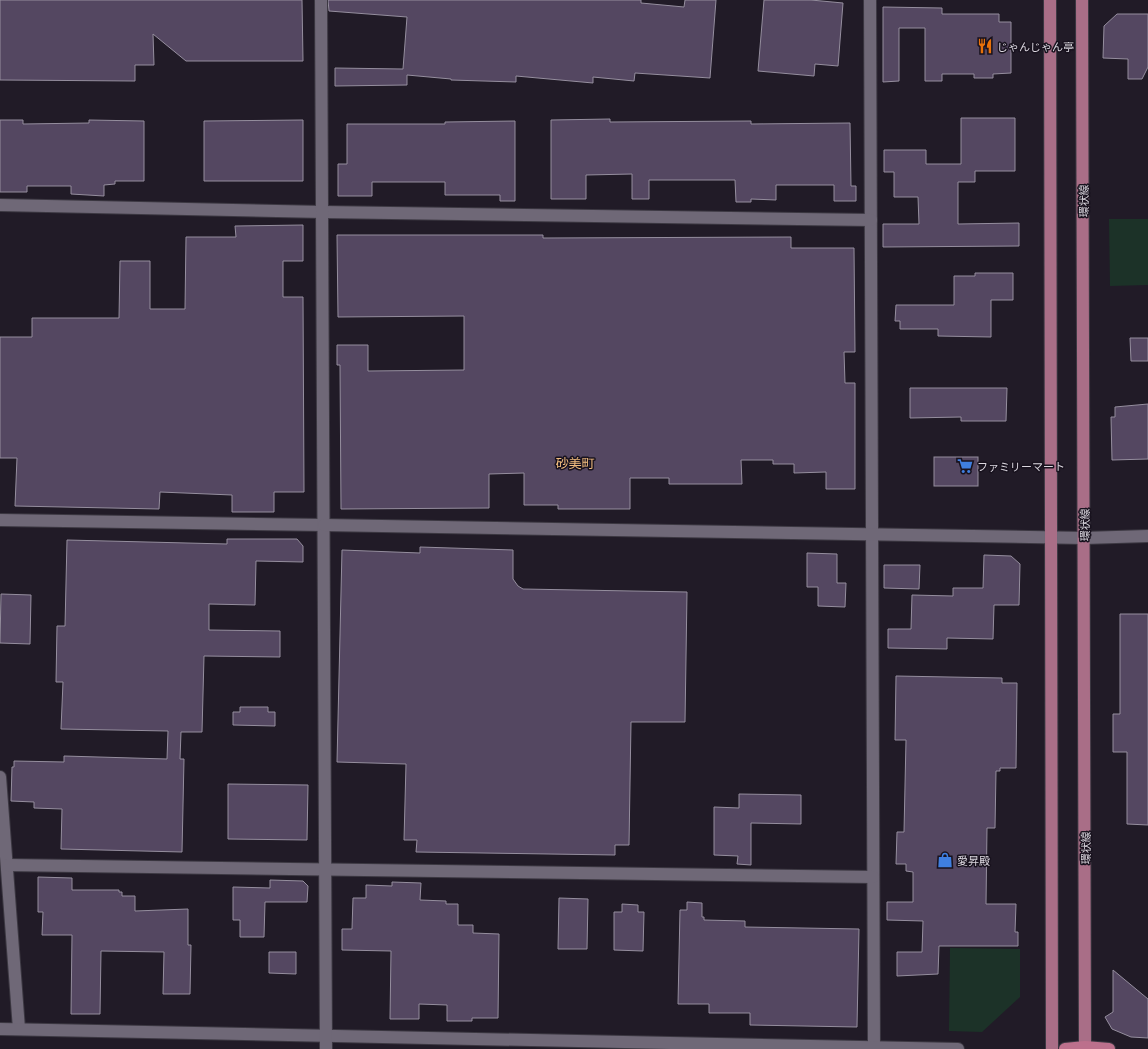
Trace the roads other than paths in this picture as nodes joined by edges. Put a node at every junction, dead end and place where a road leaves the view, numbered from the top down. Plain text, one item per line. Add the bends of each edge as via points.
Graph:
1 (322, 0) edge
2 (870, 0) edge
3 (1050, 0) edge
4 (1082, 0) edge
5 (0, 205) edge
6 (323, 212) junction
7 (871, 220) junction
8 (0, 520) edge
9 (324, 525) junction
10 (872, 533) junction
11 (1148, 536) edge
12 (1050, 538) junction
13 (1084, 538) junction
14 (0, 783) edge
15 (7, 865) junction
16 (326, 869) junction
17 (873, 877) junction
18 (0, 1029) edge
19 (19, 1029) junction
20 (326, 1043) edge
21 (874, 1048) junction
22 (1085, 1048) edge
23 (958, 1049) edge
24 (1052, 1049) edge
25 (1065, 1049) edge
26 (1109, 1049) edge

1 - 6 street
2 - 7 street
3 - 12 main road
4 - 13 main road, 環状線
5 - 6 street
6 - 7 street
6 - 9 street
7 - 10 street
8 - 9 street
9 - 10 street
9 - 16 street
10 - 12 street
10 - 17 street
11 - 13 street
12 - 13 street
12 - 24 main road
13 - 22 main road, 環状線
14 - 15 street
15 - 16 street
15 - 19 street
16 - 17 street
16 - 20 street
17 - 21 street
18 - 19 street
19 - 20 street
20 - 21 street
21 - 23 street
22 - 25 highway
22 - 26 highway

